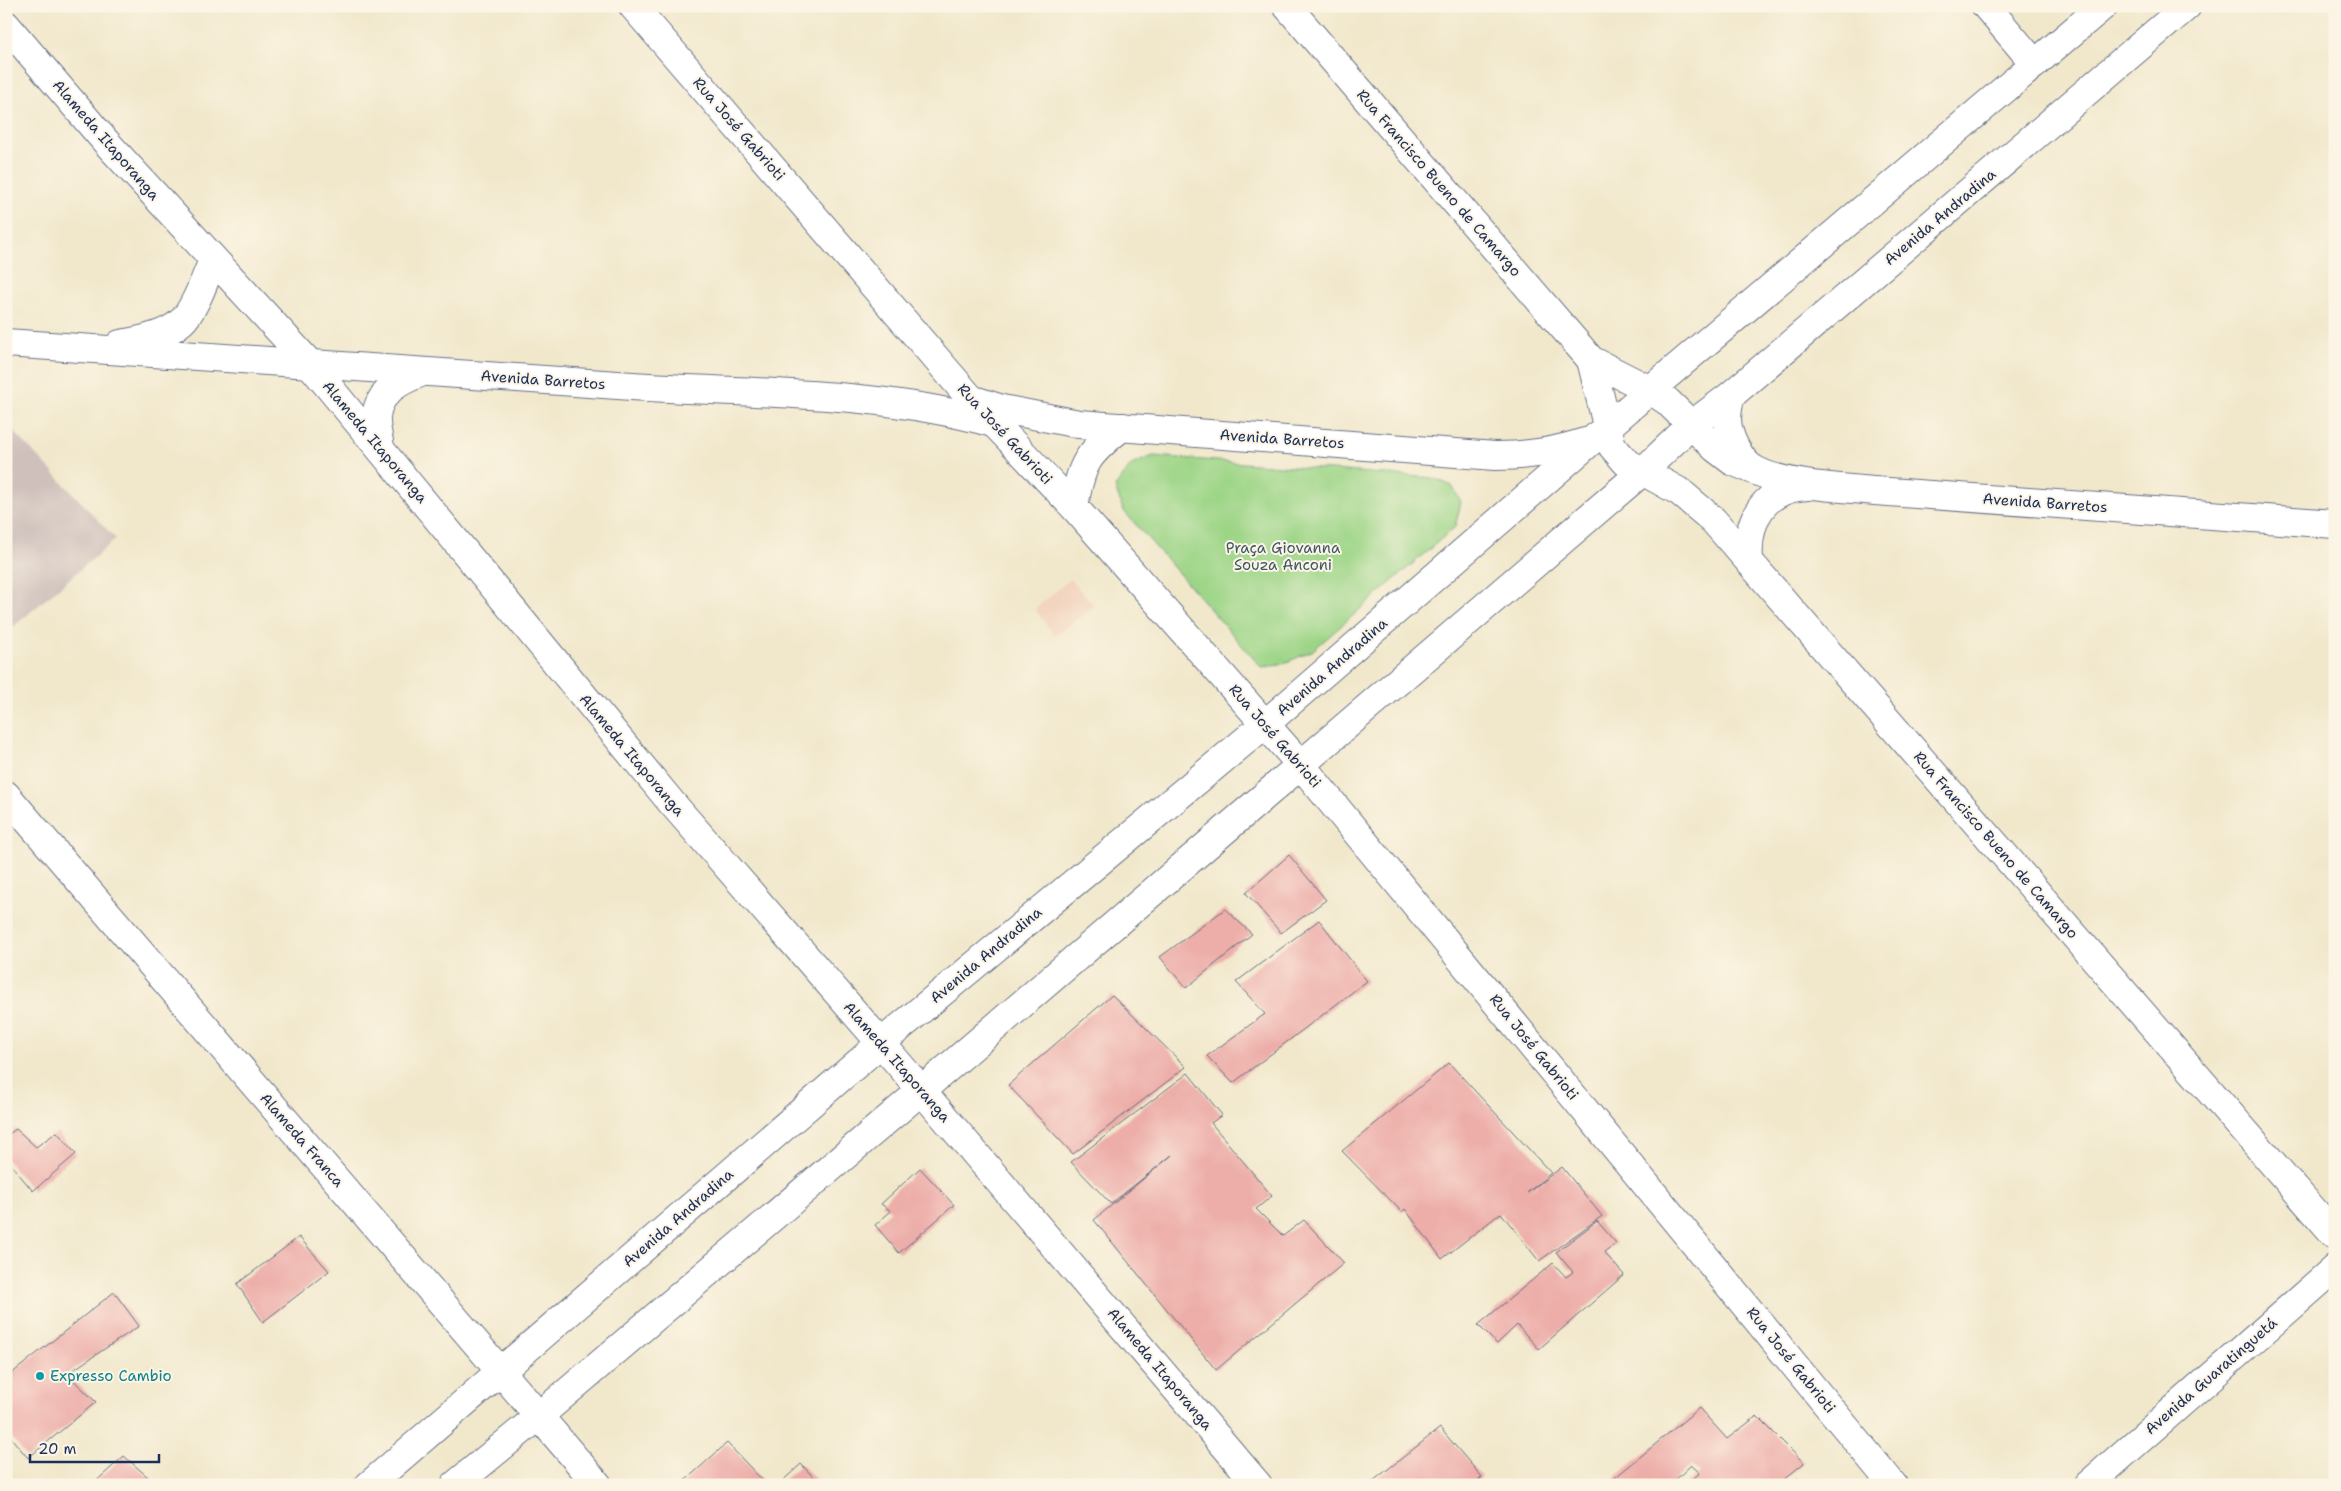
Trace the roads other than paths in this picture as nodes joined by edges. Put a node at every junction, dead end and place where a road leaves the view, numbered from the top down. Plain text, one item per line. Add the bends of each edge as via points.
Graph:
1 (633, 6) edge
2 (1287, 6) edge
3 (1986, 6) edge
4 (2103, 6) edge
5 (2187, 6) edge
6 (6, 26) edge
7 (2035, 64) junction
8 (212, 260) junction
9 (6, 343) edge
10 (89, 350) junction
11 (1591, 360) junction
12 (310, 364) junction
13 (423, 372) junction
14 (1650, 390) junction
15 (1730, 396) junction
16 (971, 399) junction
17 (994, 424) junction
18 (1690, 426) junction
19 (1122, 427) junction
20 (1600, 434) junction
21 (380, 448) junction
22 (1643, 471) junction
23 (1756, 471) junction
24 (1820, 486) junction
25 (1074, 507) junction
26 (2335, 524) edge
27 (1750, 561) junction
28 (1264, 725) junction
29 (1301, 765) junction
30 (6, 795) edge
31 (881, 1043) junction
32 (922, 1090) junction
33 (2335, 1235) edge
34 (2335, 1268) edge
35 (500, 1370) junction
36 (539, 1416) junction
37 (369, 1485) edge
38 (455, 1485) edge
39 (598, 1485) edge
40 (1258, 1485) edge
41 (1894, 1485) edge
42 (2088, 1485) edge

1 - 16 street, Rua José Gabrioti
2 - 11 street, Rua Francisco Bueno de Camargo
3 - 7 street
4 - 7 street, Avenida Andradina
5 - 15 street, Avenida Andradina
6 - 8 street, Alameda Itaporanga
7 - 14 street, Avenida Andradina
8 - 10 street, Avenida Barretos via 199,295 182,322 145,340
8 - 12 street, Alameda Itaporanga
9 - 10 street, Avenida Barretos
10 - 12 street, Avenida Barretos
11 - 14 street, Rua Francisco Bueno de Camargo
11 - 20 street, Rua Francisco Bueno de Camargo
12 - 13 street, Avenida Barretos
12 - 21 street, Alameda Itaporanga
13 - 17 street, Avenida Barretos via 875,400 954,412
13 - 21 street via 399,381 384,396 376,416
14 - 18 street
14 - 20 street, Avenida Andradina
15 - 18 street, Avenida Andradina
15 - 23 street via 1727,419 1730,436 1740,455
16 - 17 street, Rua José Gabrioti
16 - 19 street, Avenida Barretos via 1002,409 1078,424
17 - 25 street, Rua José Gabrioti
18 - 22 street, Avenida Andradina
18 - 23 street, Avenida Barretos via 1732,460
19 - 20 street, Avenida Barretos via 1495,456 1528,456 1558,451
19 - 25 street via 1096,447 1084,466
20 - 22 street via 1626,462
20 - 28 street, Avenida Andradina
21 - 31 street, Alameda Itaporanga via 671,802
22 - 27 street, Rua Francisco Bueno de Camargo via 1696,503
22 - 29 street, Avenida Andradina
23 - 24 street, Avenida Barretos
24 - 26 street, Avenida Barretos
24 - 27 street via 1792,487 1770,498 1753,520 1748,540
25 - 28 street, Rua José Gabrioti
27 - 33 street, Rua Francisco Bueno de Camargo
28 - 29 street, Rua José Gabrioti
28 - 31 street, Avenida Andradina
29 - 32 street, Avenida Andradina
29 - 41 street, Rua José Gabrioti
30 - 35 street, Alameda Franca
31 - 32 street, Alameda Itaporanga
31 - 35 street, Avenida Andradina
32 - 36 street, Avenida Andradina
32 - 40 street, Alameda Itaporanga
34 - 42 street, Avenida Guaratinguetá
35 - 36 street, Alameda Franca
35 - 37 street, Avenida Andradina
36 - 38 street, Avenida Andradina
36 - 39 street, Alameda Franca

